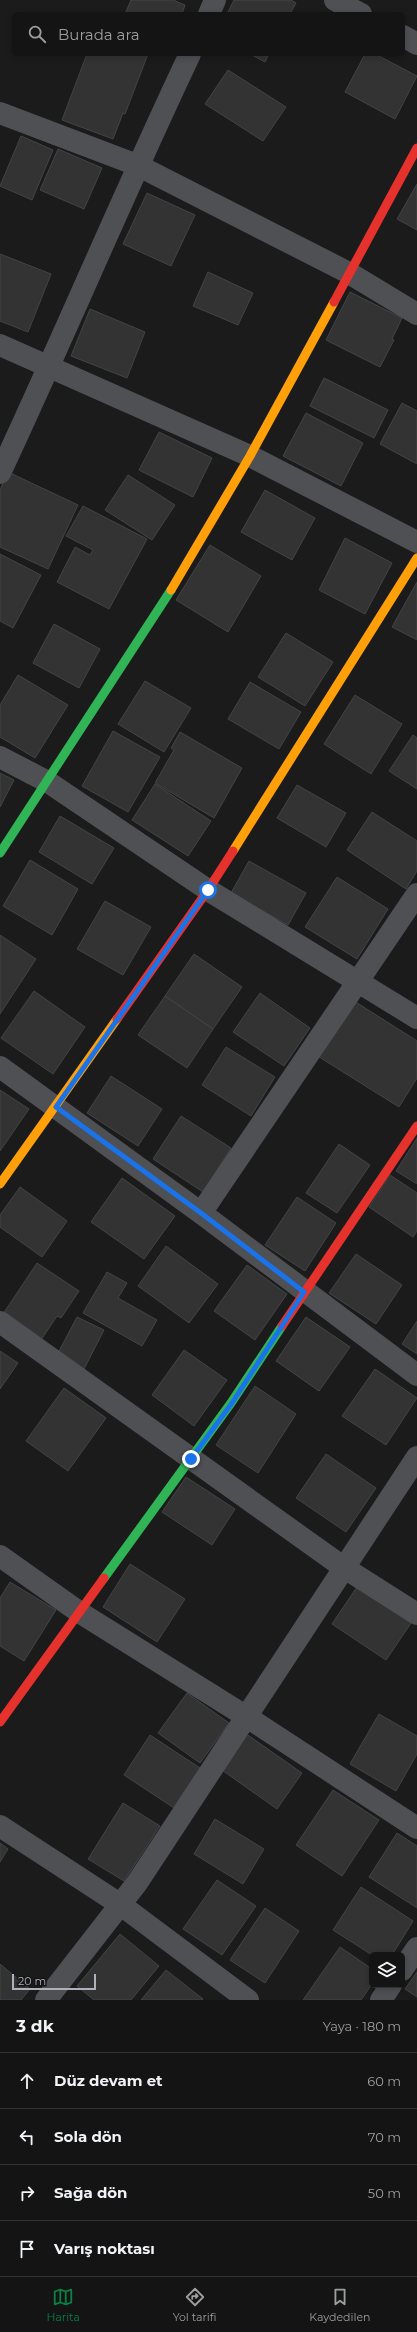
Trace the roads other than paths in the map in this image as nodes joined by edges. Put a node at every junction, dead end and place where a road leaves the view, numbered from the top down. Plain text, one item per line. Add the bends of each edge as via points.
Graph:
1 (215, 0) edge
2 (335, 0) edge
3 (210, 12) edge
4 (357, 12) edge
5 (405, 37) edge
6 (417, 44) edge
7 (189, 56) edge
8 (0, 113) edge
9 (417, 148) edge
10 (137, 165) junction
11 (349, 273) junction
12 (417, 314) edge
13 (0, 345) edge
14 (50, 366) junction
15 (250, 456) junction
16 (0, 473) edge
17 (417, 542) edge
18 (417, 558) edge
19 (0, 757) edge
20 (48, 782) junction
21 (0, 853) edge
22 (208, 890) junction
23 (417, 894) edge
24 (357, 980) junction
25 (417, 1018) edge
26 (0, 1066) edge
27 (56, 1107) junction
28 (417, 1126) edge
29 (0, 1184) edge
30 (201, 1213) junction
31 (304, 1292) junction
32 (0, 1322) edge
33 (417, 1375) edge
34 (417, 1457) edge
35 (191, 1459) junction
36 (0, 1556) edge
37 (342, 1567) junction
38 (79, 1612) junction
39 (417, 1614) edge
40 (247, 1717) junction
41 (0, 1722) edge
42 (0, 1826) edge
43 (417, 1828) edge
44 (122, 1904) junction
45 (417, 1948) edge
46 (405, 1966) edge
47 (390, 1988) edge
48 (46, 2000) edge
49 (248, 2000) edge
50 (381, 2000) edge

1 - 3 street
2 - 4 street
5 - 6 street
7 - 10 street
8 - 10 street
9 - 11 street
10 - 11 street
10 - 14 street
11 - 12 street
11 - 15 street
13 - 14 street
14 - 15 street
14 - 16 street
15 - 17 street
15 - 20 street via 156,616
18 - 22 street
19 - 20 street
20 - 21 street
20 - 22 street
22 - 24 street
22 - 27 street
23 - 24 street
24 - 25 street
24 - 30 street
26 - 27 street
27 - 29 street
27 - 30 street
28 - 31 street
30 - 31 street
31 - 33 street
31 - 35 street via 232,1403
32 - 35 street
34 - 37 street
35 - 37 street
35 - 38 street
36 - 38 street
37 - 39 street
37 - 40 street
38 - 40 street
38 - 41 street
40 - 43 street
40 - 44 street
42 - 44 street
44 - 48 street
44 - 49 street
45 - 46 street
47 - 50 street

